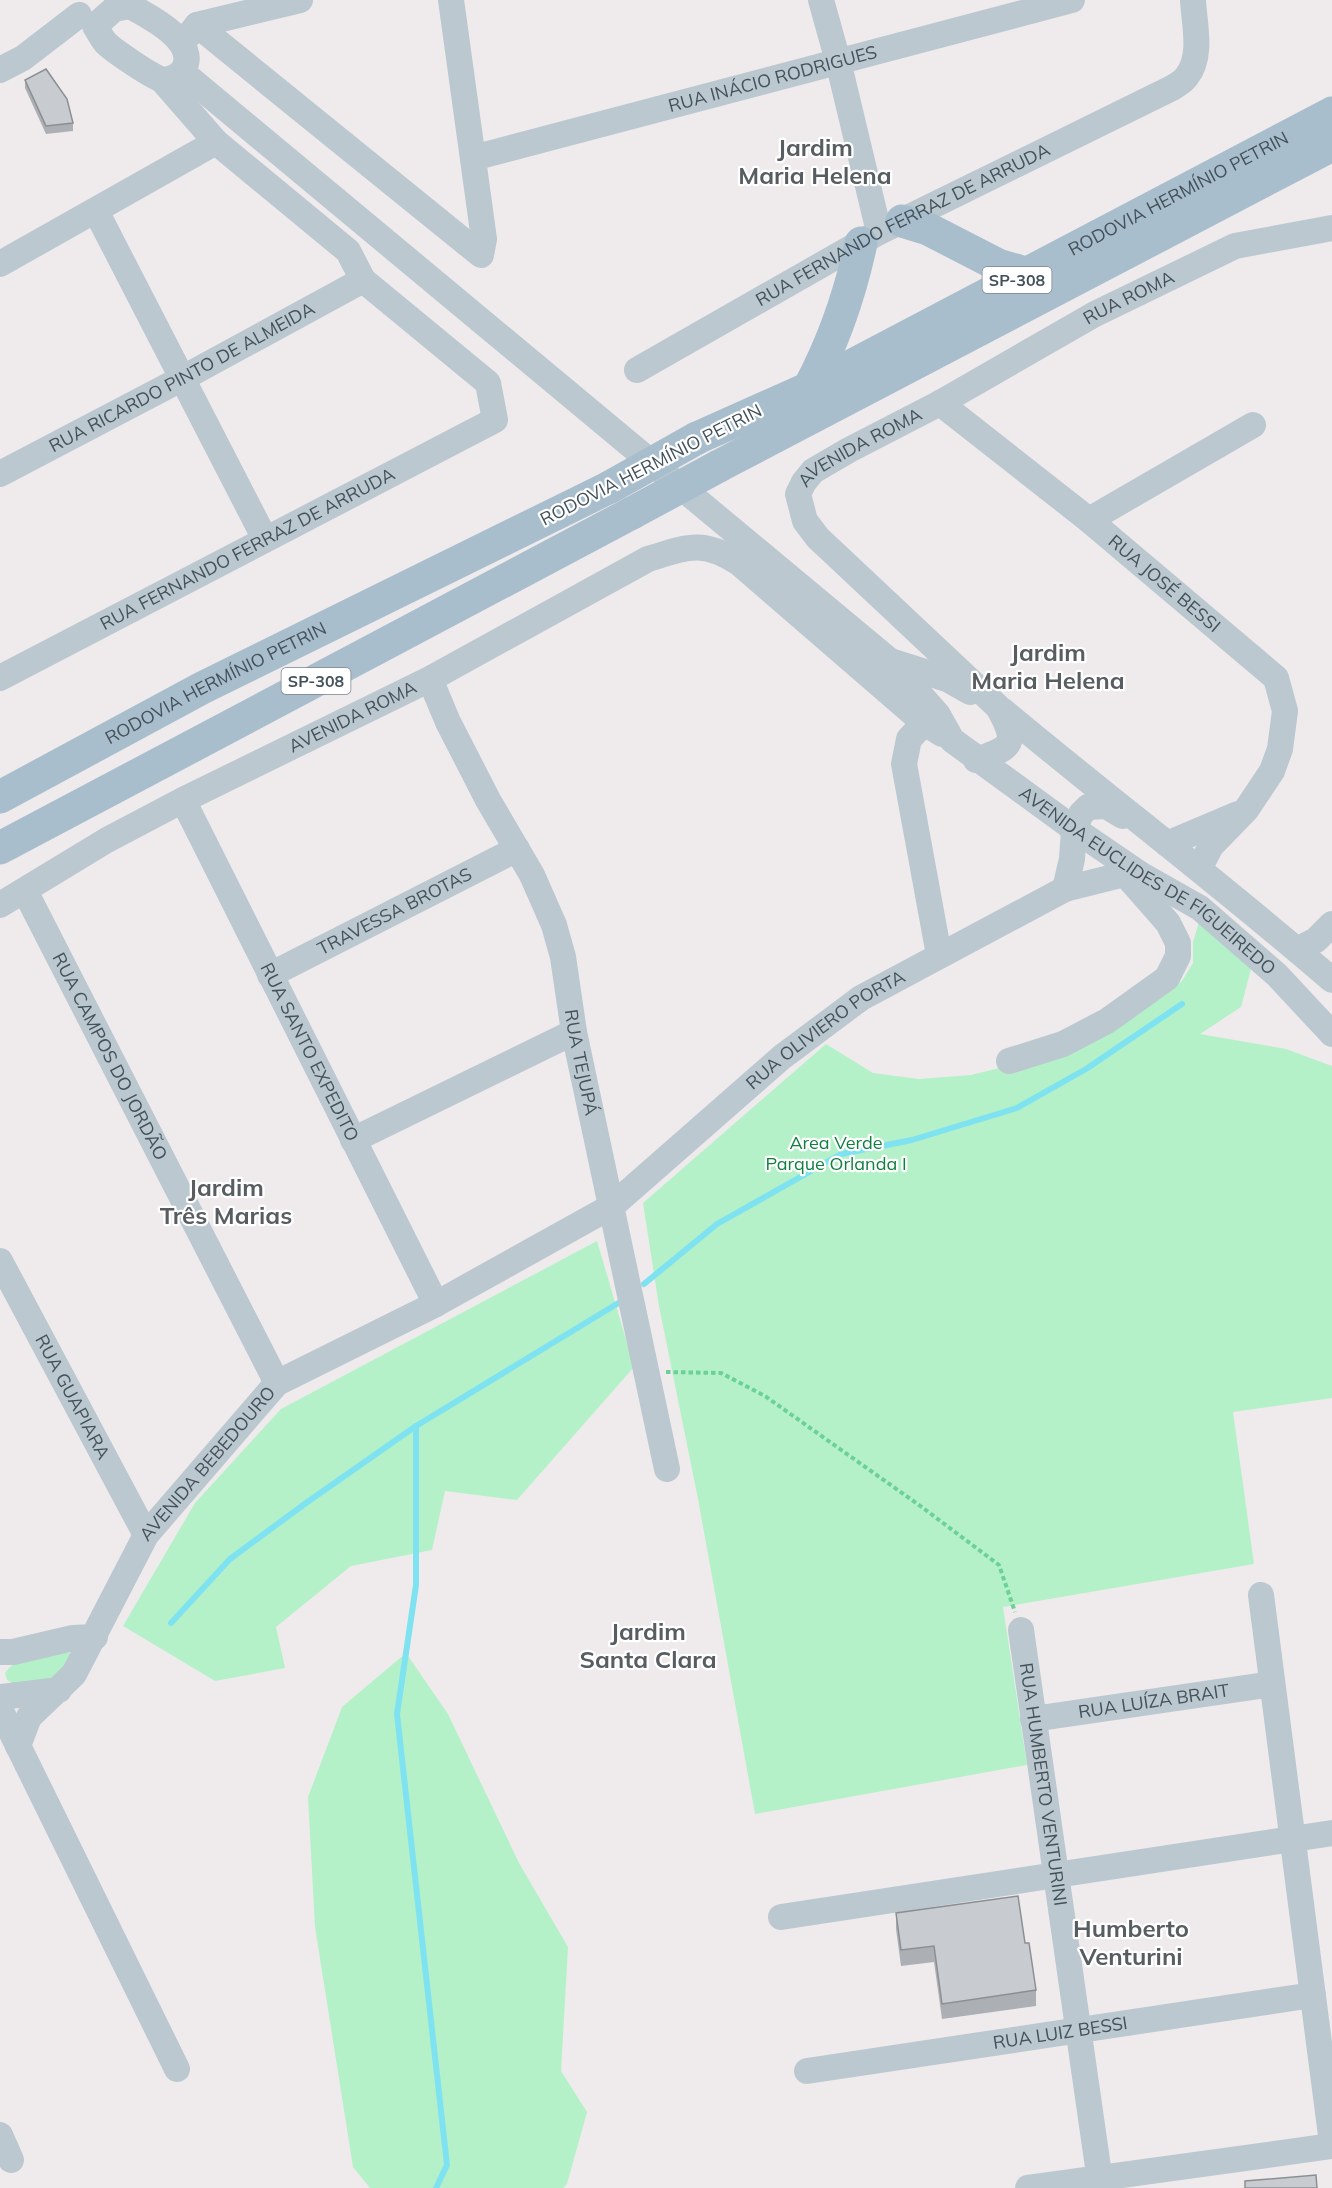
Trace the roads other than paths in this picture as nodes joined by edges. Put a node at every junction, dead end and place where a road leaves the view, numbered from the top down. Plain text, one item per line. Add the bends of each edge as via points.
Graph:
1 (300, 0) edge
2 (451, 0) edge
3 (821, 0) edge
4 (1072, 0) edge
5 (1193, 0) edge
6 (126, 3) edge
7 (78, 14) edge
8 (189, 35) junction
9 (838, 61) junction
10 (0, 70) edge
11 (172, 76) junction
12 (1332, 114) edge
13 (216, 142) junction
14 (1332, 145) edge
15 (473, 158) junction
16 (1332, 161) edge
17 (1233, 195) junction
18 (96, 211) junction
19 (1332, 228) edge
20 (881, 232) junction
21 (0, 264) edge
22 (1029, 274) junction
23 (363, 280) junction
24 (637, 370) dead end
25 (183, 378) junction
26 (808, 388) junction
27 (940, 403) junction
28 (1253, 425) dead end
29 (0, 474) edge
30 (800, 507) joint
31 (1089, 520) junction
32 (266, 539) junction
33 (712, 549) joint
34 (890, 661) junction
35 (2, 672) edge
36 (430, 679) junction
37 (998, 707) junction
38 (924, 723) junction
39 (952, 741) junction
40 (74, 757) junction
41 (976, 760) junction
42 (0, 783) edge
43 (0, 797) edge
44 (183, 800) junction
45 (1246, 810) junction
46 (1142, 825) junction
47 (1074, 829) junction
48 (1167, 844) junction
49 (0, 848) edge
50 (517, 849) junction
51 (1199, 868) junction
52 (1133, 874) junction
53 (1065, 890) junction
54 (25, 891) junction
55 (0, 905) edge
56 (1332, 924) edge
57 (1297, 950) junction
58 (939, 955) junction
59 (270, 975) junction
60 (1332, 980) edge
61 (574, 1032) junction
62 (1332, 1034) edge
63 (1009, 1061) dead end
64 (353, 1140) junction
65 (612, 1206) junction
66 (0, 1261) edge
67 (436, 1304) junction
68 (277, 1383) junction
69 (667, 1469) dead end
70 (146, 1535) junction
71 (1261, 1595) dead end
72 (1020, 1630) road end
73 (95, 1637) junction
74 (0, 1652) edge
75 (1272, 1684) junction
76 (58, 1690) junction
77 (0, 1697) edge
78 (0, 1709) edge
79 (1033, 1719) junction
80 (18, 1746) junction
81 (1332, 1833) edge
82 (1292, 1839) junction
83 (1056, 1875) junction
84 (781, 1917) dead end
85 (1313, 1995) junction
86 (1078, 2030) junction
87 (177, 2069) dead end
88 (807, 2071) dead end
89 (0, 2135) edge
90 (1332, 2145) edge
91 (11, 2160) dead end
92 (1100, 2183) edge
93 (1028, 2188) edge

1 - 8 street
2 - 15 street
3 - 9 street
4 - 9 street, RUA INÁCIO RODRIGUES
5 - 20 street, RUA FERNANDO FERRAZ DE ARRUDA via 1196,54 1186,78
6 - 7 street via 114,9
6 - 8 street
7 - 10 street via 23,58
7 - 11 street via 106,43 151,75
8 - 11 street via 186,62
8 - 15 street via 481,255 484,239
9 - 15 street, RUA INÁCIO RODRIGUES
9 - 20 street
11 - 13 street
11 - 34 street
12 - 22 main road, RODOVIA HERMÍNIO PETRIN / SP-308
13 - 18 street
13 - 23 street via 348,251
14 - 17 main road, RODOVIA HERMÍNIO PETRIN / SP-308
16 - 17 main road
17 - 49 main road, RODOVIA HERMÍNIO PETRIN / SP-308, bridge
18 - 21 street
18 - 25 street
19 - 27 street, RUA ROMA via 1235,246 1095,314
20 - 22 main road via 928,229 998,265
20 - 24 street, RUA FERNANDO FERRAZ DE ARRUDA
20 - 26 main road via 855,270 833,339
22 - 26 main road, RODOVIA HERMÍNIO PETRIN / SP-308
23 - 25 street, RUA RICARDO PINTO DE ALMEIDA
23 - 32 street, RUA FERNANDO FERRAZ DE ARRUDA via 488,383 495,420
25 - 29 street, RUA RICARDO PINTO DE ALMEIDA
25 - 32 street
26 - 40 main road, RODOVIA HERMÍNIO PETRIN / SP-308, bridge via 697,438 610,487 202,688
27 - 30 street, AVENIDA ROMA via 813,471 798,495
27 - 31 street, RUA JOSÉ BESSI
28 - 31 street
30 - 37 street, AVENIDA EUCLIDES DE FIGUEIREDO via 818,538
31 - 45 street, RUA JOSÉ BESSI via 1276,678 1285,711 1280,749 1272,771
32 - 35 street, RUA FERNANDO FERRAZ DE ARRUDA
33 - 36 street, AVENIDA ROMA via 686,548 648,559
33 - 38 street, AVENIDA EUCLIDES DE FIGUEIREDO via 739,563
34 - 37 street, AVENIDA EUCLIDES DE FIGUEIREDO via 946,679
34 - 39 street, AVENIDA EUCLIDES DE FIGUEIREDO via 938,715
36 - 44 street, AVENIDA ROMA
36 - 50 street, RUA TEJUPÁ via 448,722
37 - 41 street via 1008,725 1009,744
37 - 46 street, AVENIDA EUCLIDES DE FIGUEIREDO
38 - 39 street, AVENIDA EUCLIDES DE FIGUEIREDO
38 - 58 street via 909,739 904,765
39 - 41 street, AVENIDA EUCLIDES DE FIGUEIREDO
40 - 42 main road
40 - 43 main road, RODOVIA HERMÍNIO PETRIN / SP-308
41 - 47 street, AVENIDA EUCLIDES DE FIGUEIREDO
44 - 54 street, AVENIDA ROMA via 107,840
44 - 59 street, RUA SANTO EXPEDITO
45 - 48 street
45 - 51 street, RUA JOSÉ BESSI via 1211,846
46 - 47 street via 1106,806 1095,806 1081,814
46 - 48 street, AVENIDA EUCLIDES DE FIGUEIREDO
47 - 52 street, AVENIDA EUCLIDES DE FIGUEIREDO
47 - 53 street
48 - 51 street, AVENIDA EUCLIDES DE FIGUEIREDO
50 - 59 street, TRAVESSA BROTAS
50 - 61 street, RUA TEJUPÁ via 554,925
51 - 57 street, AVENIDA EUCLIDES DE FIGUEIREDO
52 - 53 street, RUA OLIVIERO PORTA
52 - 62 street, AVENIDA EUCLIDES DE FIGUEIREDO via 1200,908 1277,975
52 - 63 street via 1178,942 1178,956 1167,978 1107,1021 1063,1044
53 - 58 street, RUA OLIVIERO PORTA
54 - 55 street, AVENIDA ROMA
54 - 68 street, RUA CAMPOS DO JORDÃO
56 - 57 street via 1316,940
57 - 60 street, AVENIDA EUCLIDES DE FIGUEIREDO
58 - 65 street, RUA OLIVIERO PORTA via 861,998 782,1057
59 - 64 street, RUA SANTO EXPEDITO
61 - 64 street
61 - 65 street, RUA TEJUPÁ
64 - 67 street, RUA SANTO EXPEDITO
65 - 67 street, AVENIDA BEBEDOURO
65 - 69 street, RUA TEJUPÁ
66 - 70 street, RUA GUAPIARA
67 - 68 street, AVENIDA BEBEDOURO
68 - 70 street, AVENIDA BEBEDOURO
70 - 73 street, AVENIDA BEBEDOURO
71 - 75 street
72 - 79 street, RUA HUMBERTO VENTURINI
73 - 74 street via 74,1638 13,1653
73 - 76 street, AVENIDA BEBEDOURO via 74,1674
75 - 79 street, RUA LUÍZA BRAIT
75 - 82 street
76 - 77 street
76 - 80 street, AVENIDA BEBEDOURO via 29,1717
78 - 80 street
79 - 83 street, RUA HUMBERTO VENTURINI
80 - 87 street
81 - 82 street
82 - 83 street
82 - 85 street
83 - 84 street
83 - 86 street, RUA HUMBERTO VENTURINI
85 - 86 street, RUA LUIZ BESSI
85 - 90 street
86 - 88 street, RUA LUIZ BESSI
86 - 92 street, RUA HUMBERTO VENTURINI
89 - 91 street
90 - 92 street
92 - 93 street

